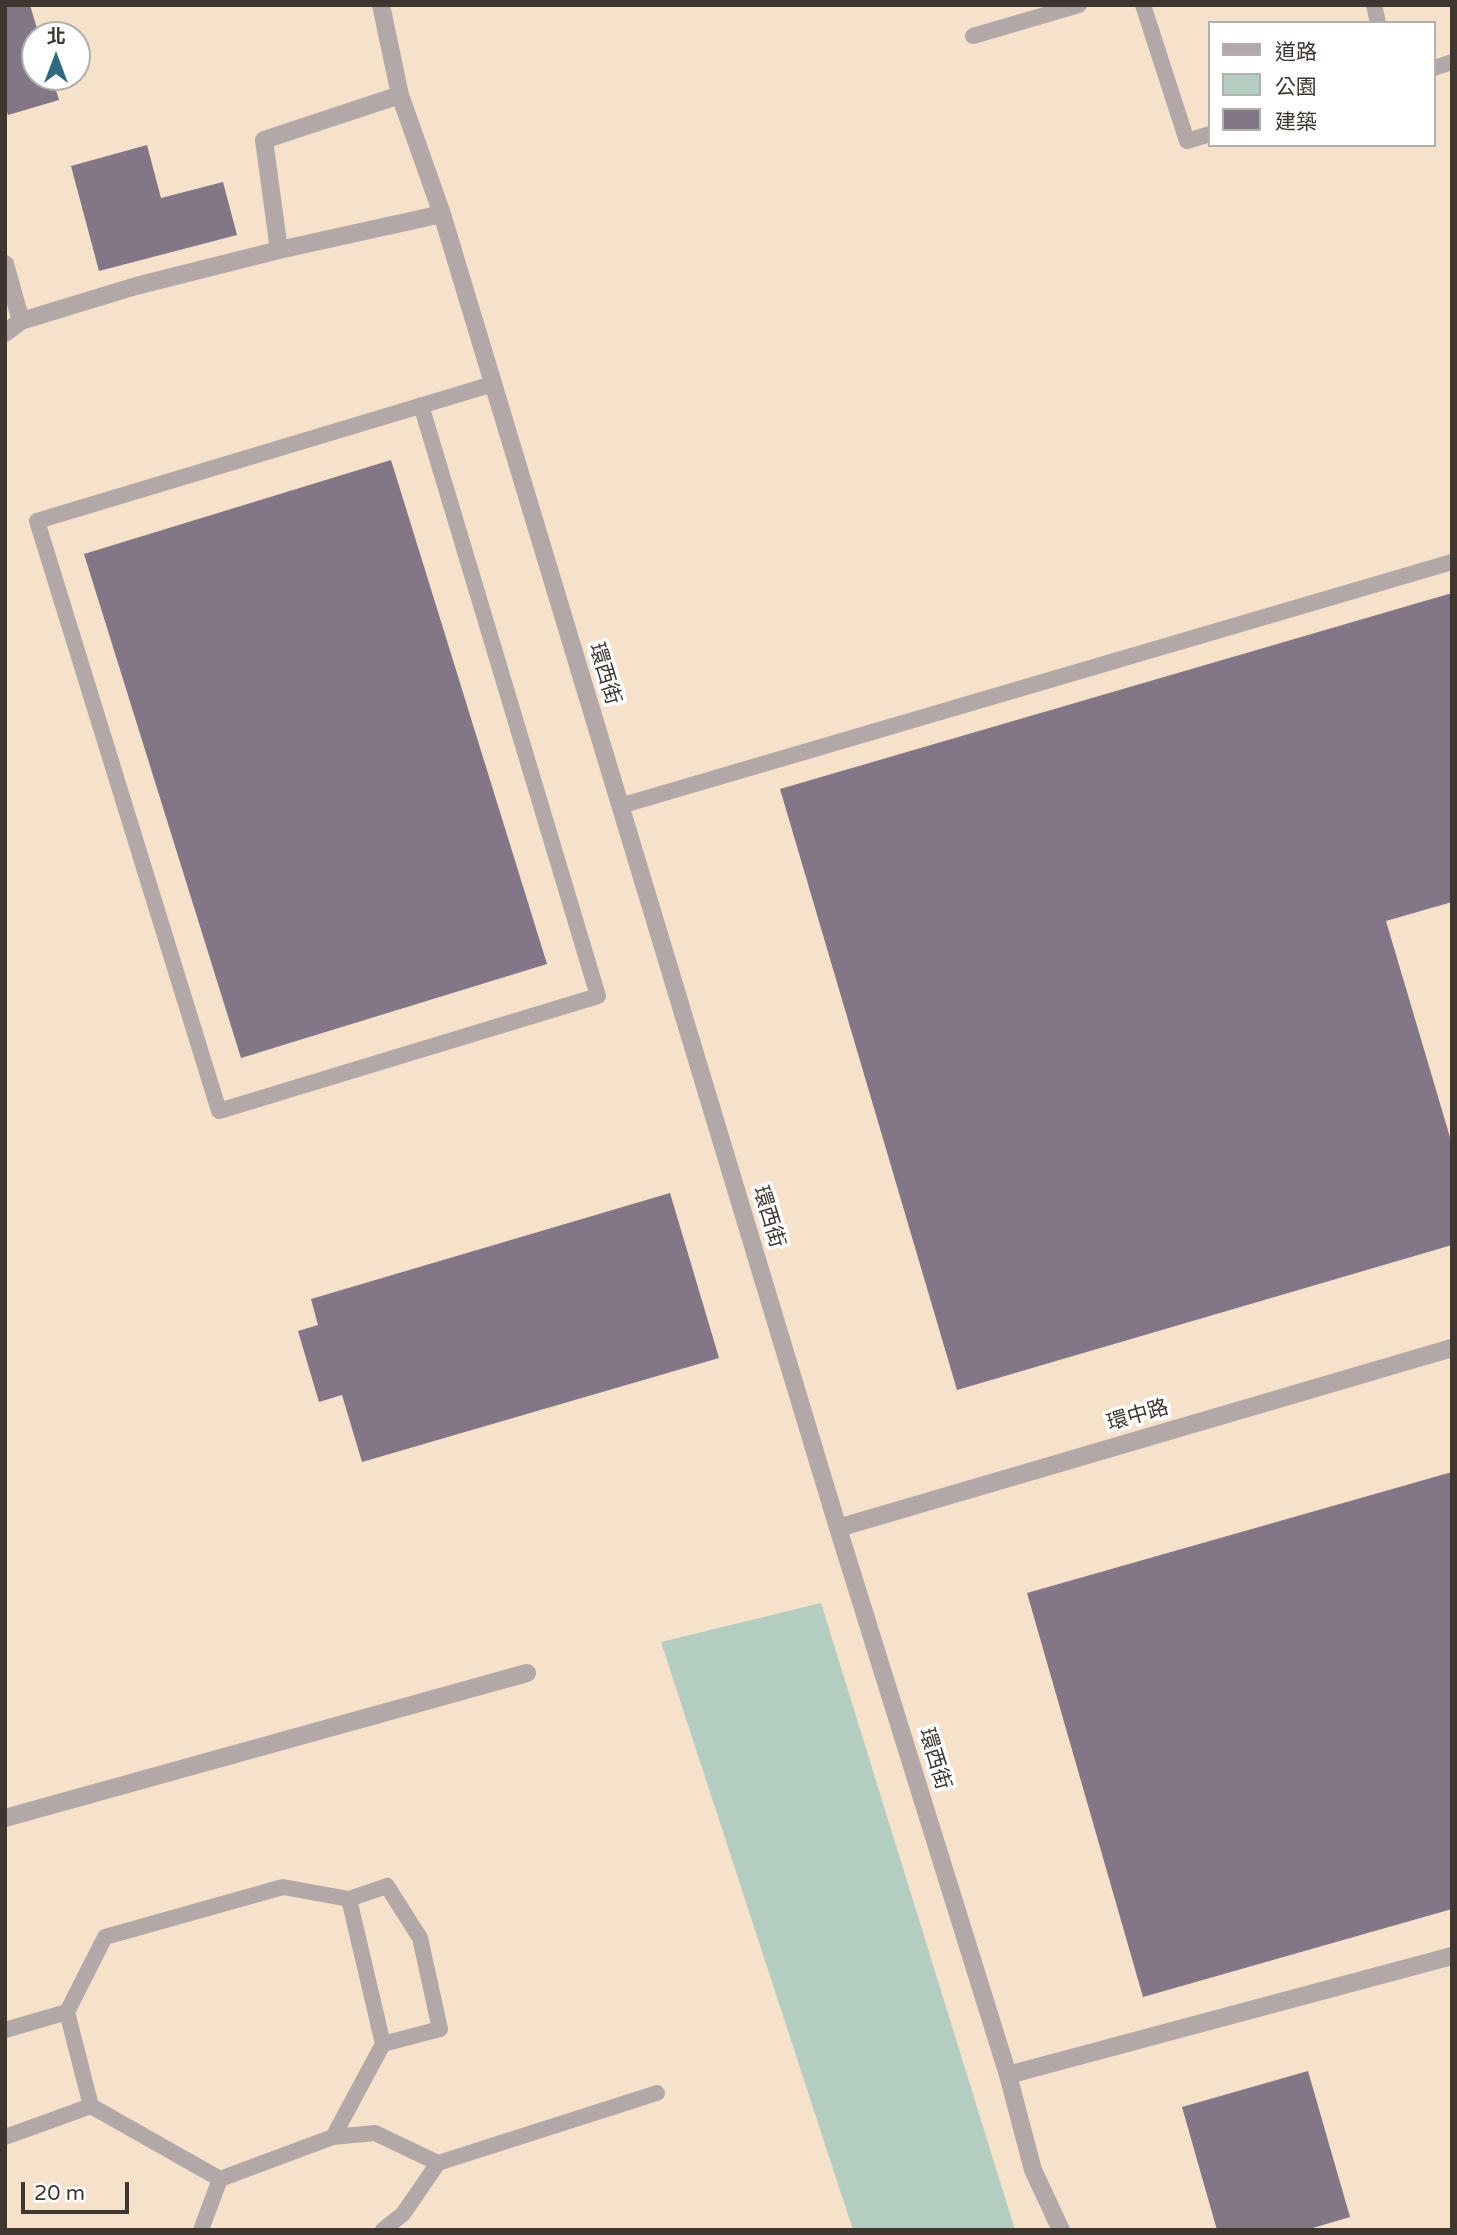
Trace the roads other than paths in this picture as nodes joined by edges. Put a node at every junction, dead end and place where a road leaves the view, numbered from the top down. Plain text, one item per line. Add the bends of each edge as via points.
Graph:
1 (381, 5) edge
2 (1079, 5) edge
3 (1143, 5) edge
4 (973, 36) dead end
5 (400, 95) junction
6 (1208, 135) edge
7 (442, 214) junction
8 (279, 250) junction
9 (5, 264) edge
10 (21, 321) junction
11 (5, 333) edge
12 (493, 384) junction
13 (421, 405) junction
14 (1452, 562) edge
15 (620, 806) junction
16 (1452, 1348) edge
17 (838, 1528) junction
18 (527, 1673) dead end
19 (5, 1818) edge
20 (349, 1899) junction
21 (1452, 1956) edge
22 (67, 2012) junction
23 (5, 2030) edge
24 (383, 2044) junction
25 (1007, 2075) junction
26 (657, 2093) dead end
27 (91, 2106) junction
28 (5, 2137) edge
29 (332, 2137) junction
30 (438, 2163) junction
31 (220, 2179) junction
32 (201, 2230) edge
33 (383, 2230) edge
34 (1061, 2230) edge

1 - 5 street, 環西街
2 - 4 lane
3 - 6 lane via 1187,141
5 - 7 street, 環西街
5 - 8 street via 264,140
7 - 8 street
7 - 12 street, 環西街
8 - 10 street
9 - 10 street
10 - 11 street
12 - 13 lane
12 - 15 street, 環西街
13 - 13 lane via 37,521 219,1111 598,996
14 - 15 lane
15 - 17 street, 環西街
16 - 17 street, 環中路
17 - 25 street, 環西街
18 - 19 street
20 - 22 lane via 283,1887 105,1937
20 - 24 lane
20 - 24 lane via 387,1886 420,1938 440,2029
21 - 25 street
22 - 23 lane
22 - 27 lane
24 - 29 lane
25 - 34 street, 環西街 via 1033,2169
26 - 30 lane
27 - 28 lane
27 - 31 lane
29 - 30 lane via 374,2133
29 - 31 lane
30 - 33 lane via 402,2214
31 - 32 lane

